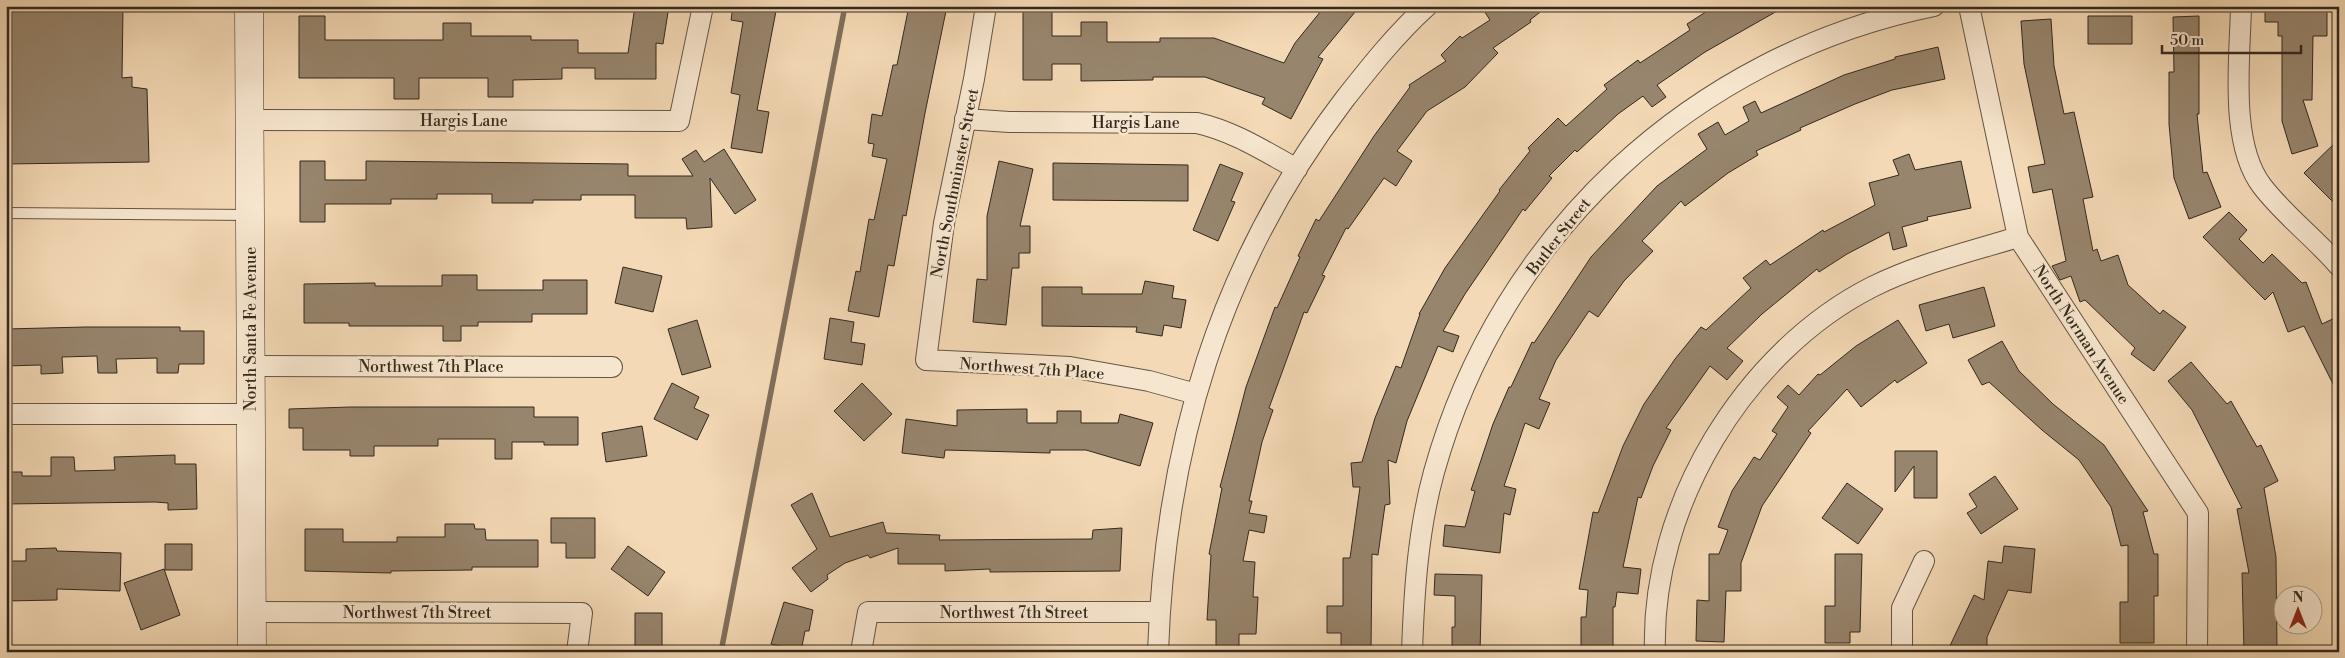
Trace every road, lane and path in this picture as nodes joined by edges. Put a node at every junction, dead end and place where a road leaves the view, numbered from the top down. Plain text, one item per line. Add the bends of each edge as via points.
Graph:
1 (249, 6) edge
2 (703, 6) edge
3 (986, 6) edge
4 (1426, 6) edge
5 (1934, 6) edge
6 (1969, 6) edge
7 (2241, 6) edge
8 (250, 120) junction
9 (965, 120) junction
10 (1297, 168) junction
11 (6, 213) edge
12 (250, 216) junction
13 (2018, 237) junction
14 (2339, 266) edge
15 (926, 360) joint
16 (250, 366) junction
17 (612, 367) dead end
18 (1196, 394) junction
19 (6, 414) edge
20 (251, 414) junction
21 (1924, 561) dead end
22 (251, 612) junction
23 (1160, 612) junction
24 (252, 652) edge
25 (577, 652) edge
26 (861, 652) edge
27 (1158, 652) edge
28 (1412, 652) edge
29 (1655, 652) edge
30 (1902, 652) edge
31 (2197, 652) edge

1 - 8 main road, North Santa Fe Avenue
2 - 8 street, Hargis Lane via 679,121
3 - 9 street, North Southminster Street
4 - 10 street via 1373,63
5 - 28 street, Butler Street via 1824,39 1739,78 1660,132 1614,171 1577,209 1536,260 1509,303 1482,351 1457,408 1434,473 1422,537
6 - 13 street, North Norman Avenue
7 - 14 street via 2240,128 2245,150 2261,184
8 - 12 main road, North Santa Fe Avenue
9 - 10 street, Hargis Lane via 1197,123 1242,139
9 - 15 street, North Southminster Street via 944,223
10 - 18 street via 1235,283
11 - 12 lane
12 - 16 main road, North Santa Fe Avenue
13 - 29 street via 1911,269 1871,287 1830,311 1757,377 1721,424 1683,502 1667,552 1659,595
13 - 31 street, North Norman Avenue via 2198,512
15 - 18 street, Northwest 7th Place via 1070,367 1149,381
16 - 17 street, Northwest 7th Place
16 - 20 main road, North Santa Fe Avenue
18 - 23 street via 1173,496
19 - 20 street
20 - 22 main road, North Santa Fe Avenue
21 - 30 street via 1902,608
22 - 24 main road, North Santa Fe Avenue
22 - 25 street, Northwest 7th Street via 582,612
23 - 26 street, Northwest 7th Street via 868,612
23 - 27 street

